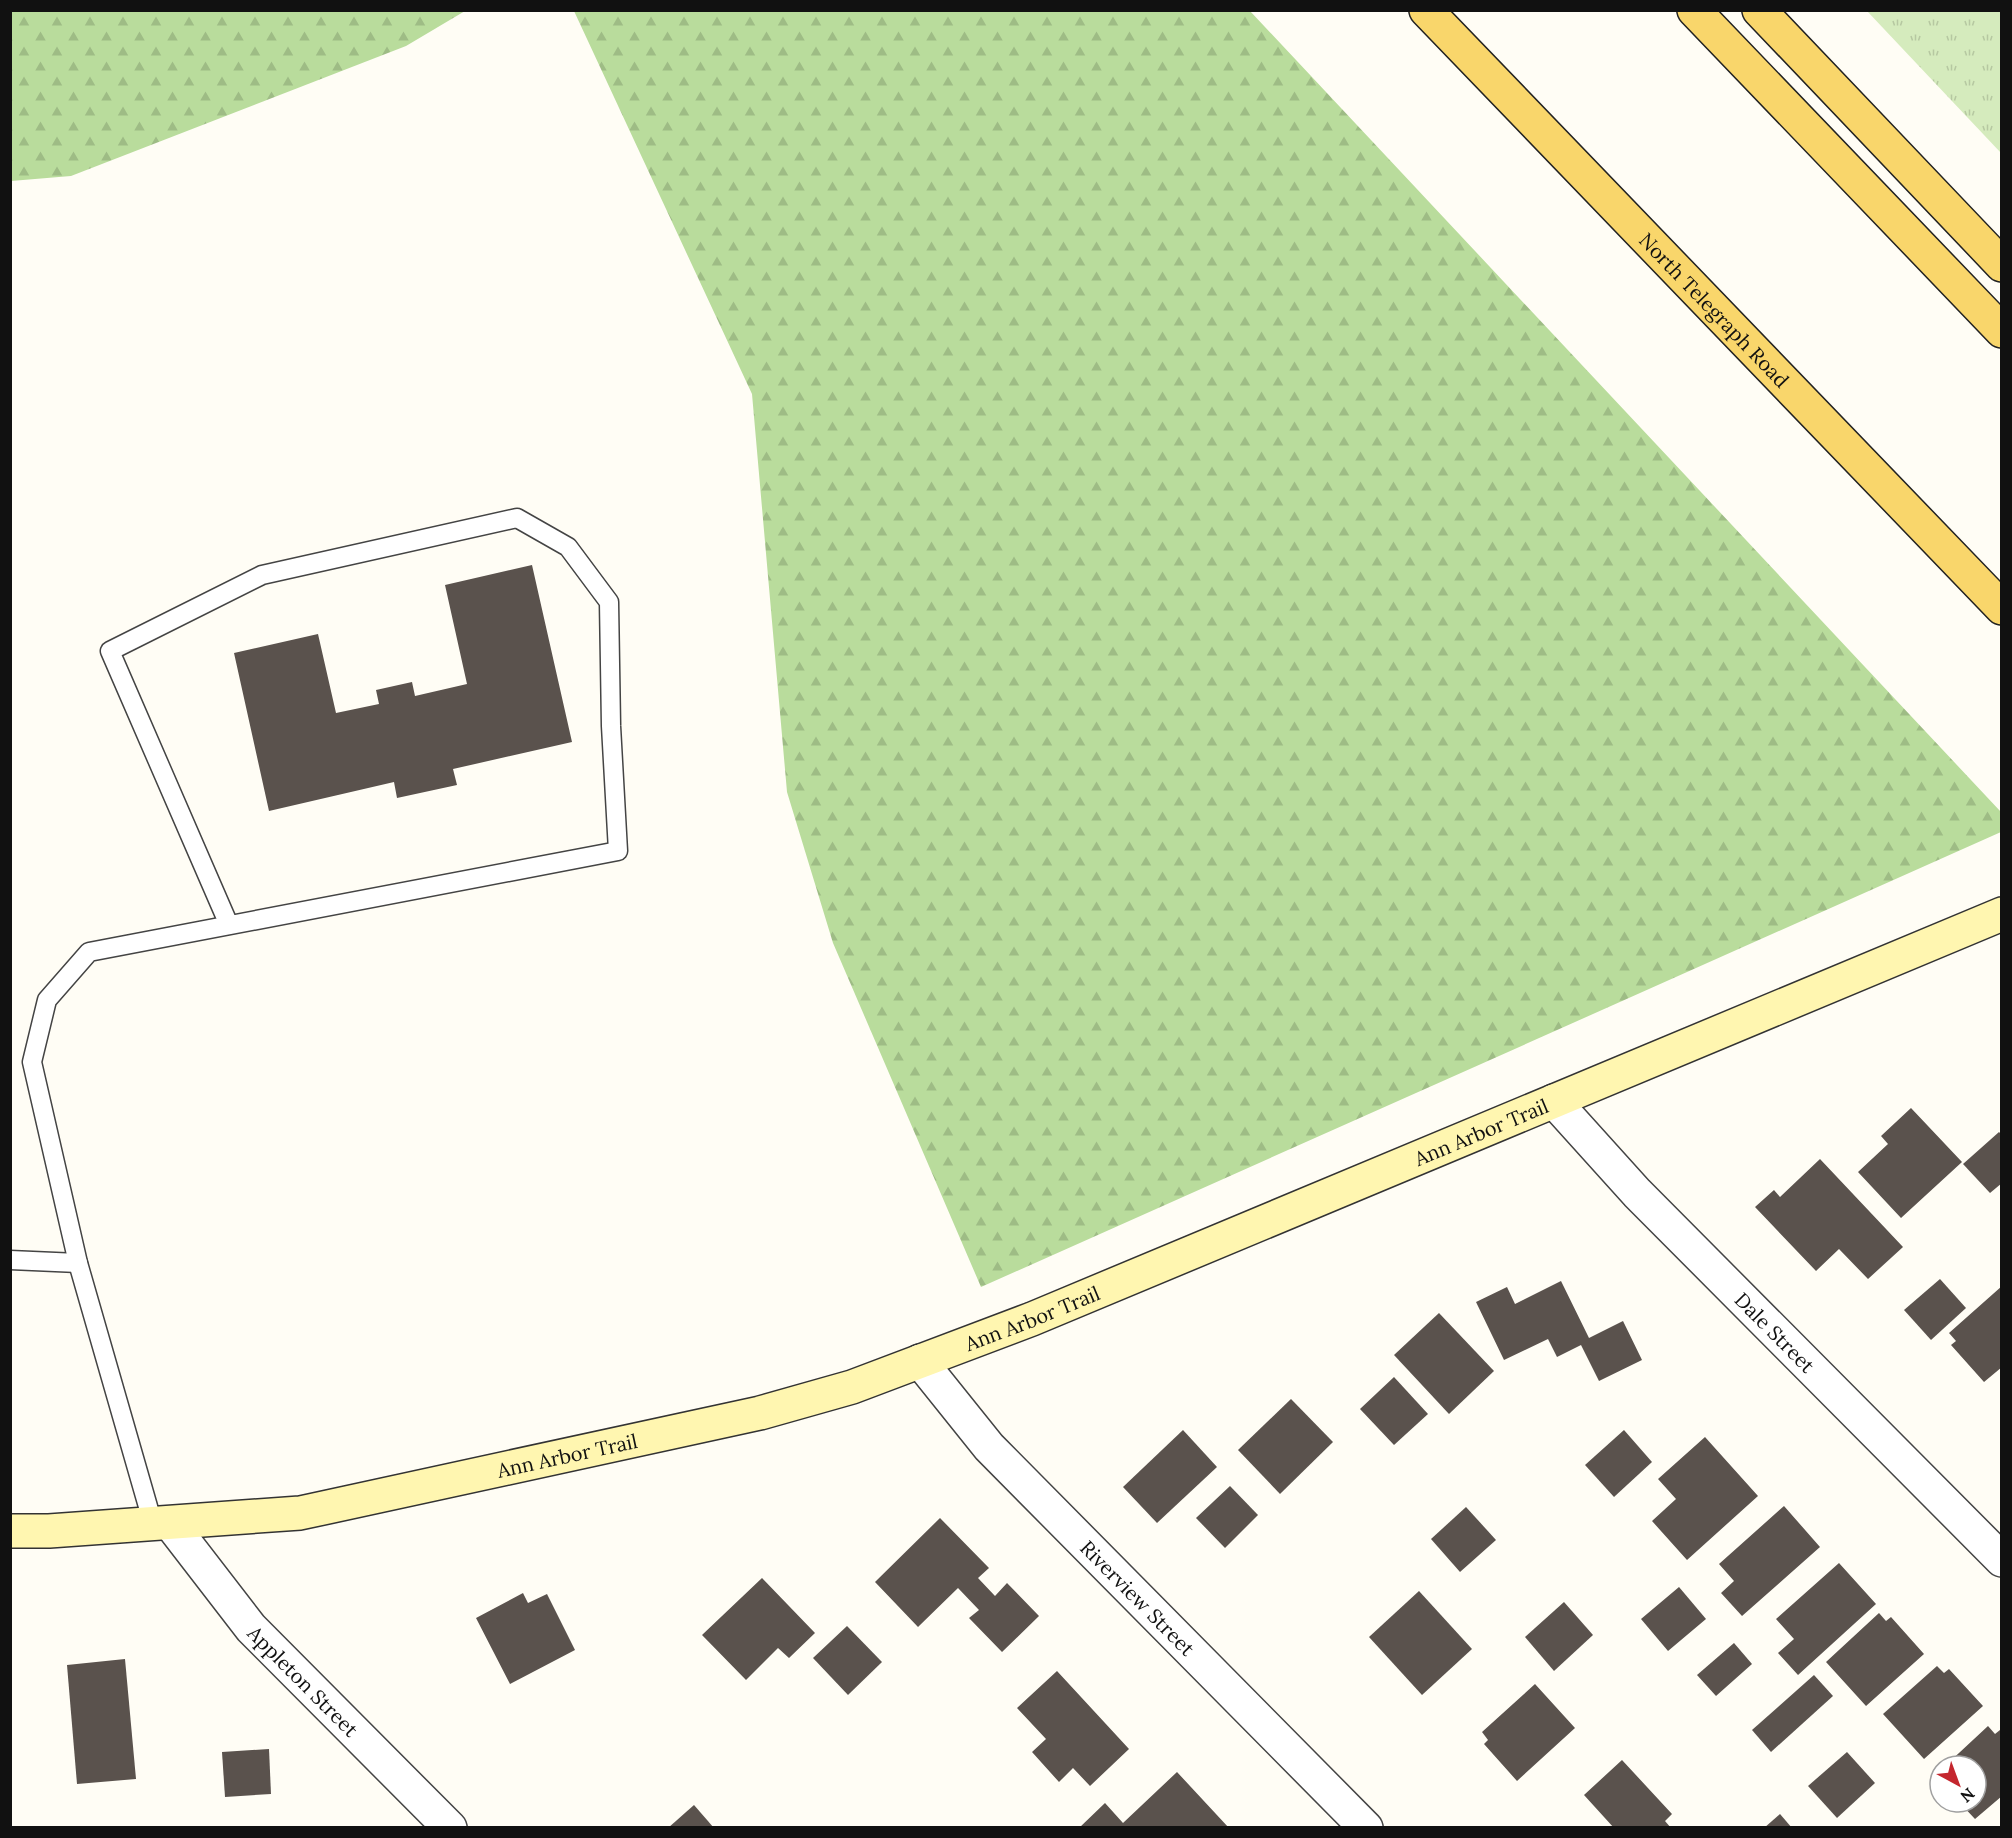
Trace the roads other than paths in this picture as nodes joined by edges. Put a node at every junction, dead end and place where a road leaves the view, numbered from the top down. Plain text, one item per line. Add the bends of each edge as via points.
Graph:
1 (1426, 10) edge
2 (1455, 10) edge
3 (1694, 10) edge
4 (1759, 10) edge
5 (1463, 49) junction
6 (2001, 265) edge
7 (2001, 331) edge
8 (2001, 608) edge
9 (2001, 914) edge
10 (229, 926) junction
11 (1554, 1101) junction
12 (10, 1260) edge
13 (78, 1263) junction
14 (920, 1361) junction
15 (162, 1523) junction
16 (10, 1531) edge
17 (2001, 1560) edge
18 (450, 1827) edge
19 (1366, 1827) edge

1 - 5 main road, North Telegraph Road
2 - 5 main road
3 - 7 main road
4 - 6 main road
5 - 8 main road, North Telegraph Road
9 - 11 street, Ann Arbor Trail
10 - 10 lane via 618,851 609,602 568,547 517,518 262,575 110,651
10 - 13 lane via 89,952 47,1000 32,1062
11 - 14 street, Ann Arbor Trail via 1032,1319
11 - 17 street, Dale Street via 1637,1193
12 - 13 lane
13 - 15 lane
14 - 15 street, Ann Arbor Trail via 852,1387 760,1413 300,1513
14 - 19 street, Riverview Street via 989,1447
15 - 16 street, Ann Arbor Trail
15 - 18 street, Appleton Street via 251,1628

